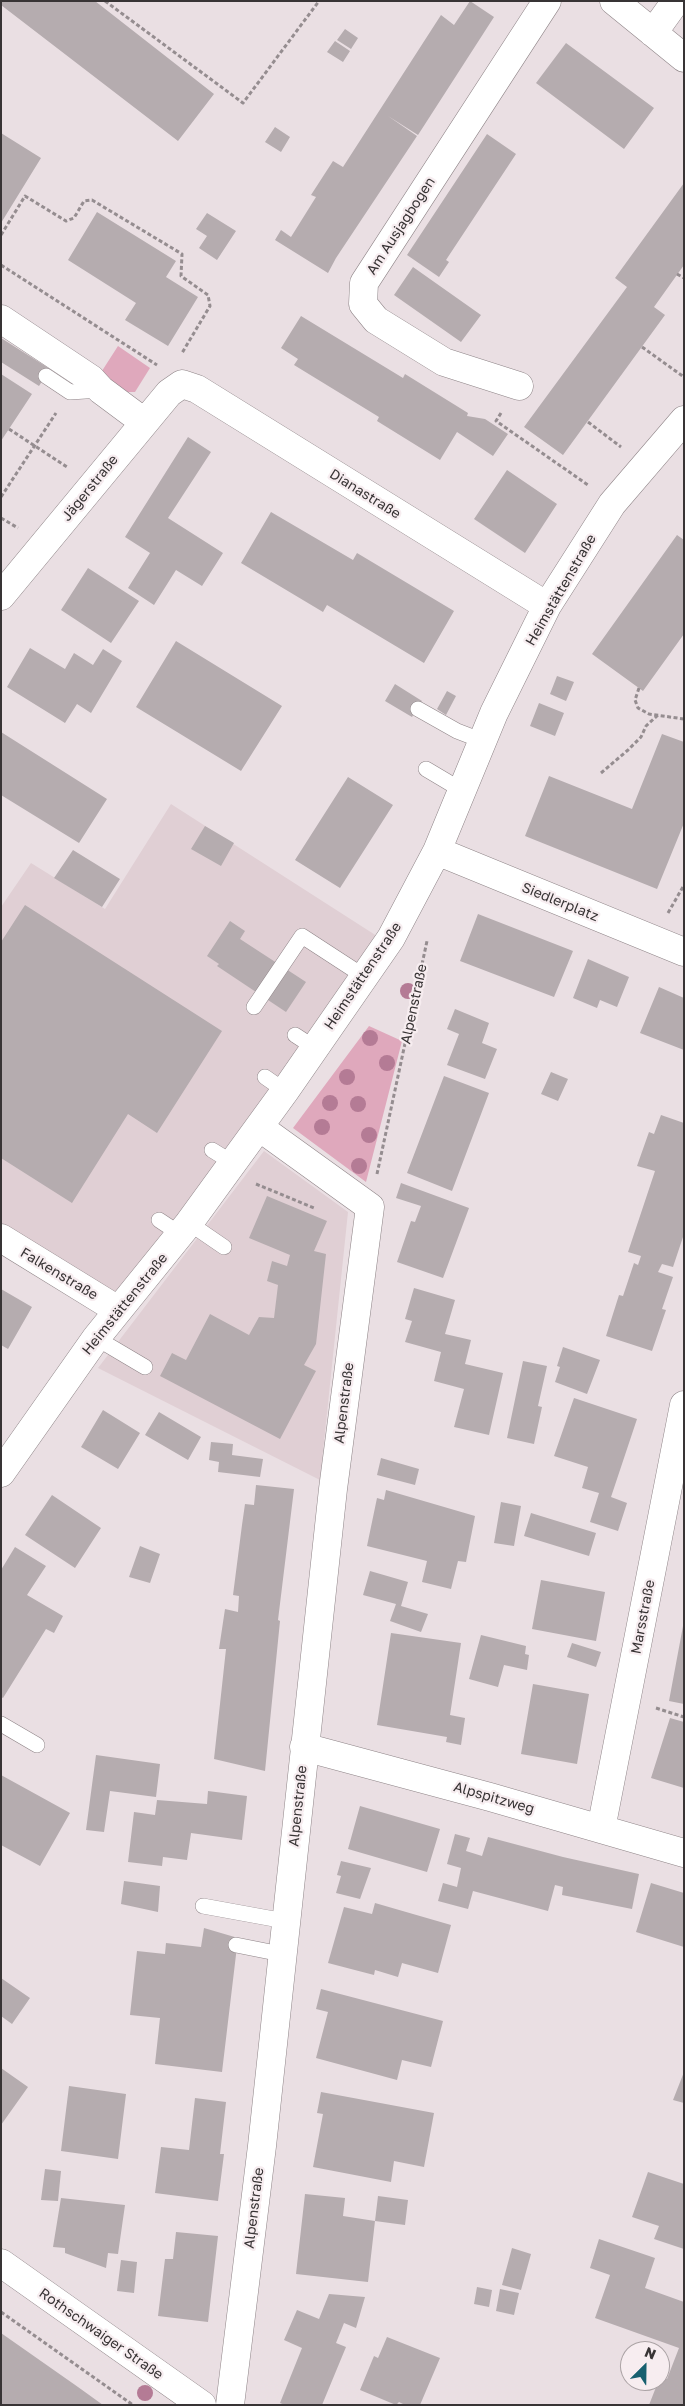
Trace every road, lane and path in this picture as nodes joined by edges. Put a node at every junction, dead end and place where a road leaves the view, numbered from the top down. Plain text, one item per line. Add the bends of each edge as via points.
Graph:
1 (105, 1) edge
2 (319, 1) edge
3 (547, 1) edge
4 (614, 1) edge
5 (676, 1) edge
6 (653, 33) junction
7 (684, 58) edge
8 (1, 235) edge
9 (1, 265) edge
10 (677, 274) dead end
11 (684, 278) edge
12 (1, 319) edge
13 (642, 347) dead end
14 (180, 372) junction
15 (46, 376) dead end
16 (684, 377) edge
17 (518, 386) joint
18 (101, 390) junction
19 (70, 392) junction
20 (684, 420) edge
21 (144, 422) junction
22 (588, 422) dead end
23 (9, 429) dead end
24 (34, 446) junction
25 (625, 449) dead end
26 (70, 469) dead end
27 (1, 497) edge
28 (612, 504) junction
29 (1, 596) edge
30 (547, 606) junction
31 (639, 688) dead end
32 (418, 709) dead end
33 (660, 714) junction
34 (684, 719) edge
35 (483, 741) junction
36 (426, 769) dead end
37 (601, 773) dead end
38 (463, 791) junction
39 (437, 851) junction
40 (427, 940) dead end
41 (684, 952) edge
42 (365, 976) junction
43 (254, 1006) dead end
44 (259, 1126) junction
45 (252, 1182) dead end
46 (370, 1207) junction
47 (322, 1212) dead end
48 (176, 1226) junction
49 (1, 1238) edge
50 (224, 1247) dead end
51 (118, 1310) junction
52 (96, 1338) junction
53 (145, 1367) dead end
54 (684, 1405) edge
55 (1, 1473) edge
56 (1, 1724) edge
57 (37, 1745) dead end
58 (304, 1747) junction
59 (601, 1829) junction
60 (684, 1853) edge
61 (203, 1906) dead end
62 (285, 1921) junction
63 (236, 1945) dead end
64 (281, 1954) junction
65 (1, 2263) edge
66 (1, 2312) edge
67 (133, 2405) edge
68 (202, 2405) edge
69 (230, 2405) edge

1 - 2 path via 243,104
3 - 17 street, Am Ausjagbogen via 364,283 363,304 376,320 444,362
4 - 6 street
5 - 6 street
6 - 7 street
8 - 14 path via 26,196 66,221 74,218 84,201 92,200 182,254 181,276 208,295 210,306
9 - 14 path via 163,368
10 - 11 path
12 - 18 street via 91,379
13 - 16 path
14 - 21 street, Jägerstraße via 169,393
14 - 30 street, Dianastraße via 197,389
15 - 19 lane
17 - 28 path via 496,421
18 - 19 lane
18 - 21 street
19 - 24 path
20 - 28 street, Heimstättenstraße
21 - 29 street, Jägerstraße
22 - 25 path
23 - 24 path
24 - 26 path
24 - 27 path
28 - 30 street, Heimstättenstraße
30 - 35 street, Heimstättenstraße
31 - 33 path via 635,700 638,708 649,714
32 - 35 lane via 457,731
33 - 34 path
33 - 37 path via 646,726 641,737
35 - 38 street, Heimstättenstraße
36 - 38 lane
38 - 39 street, Heimstättenstraße
39 - 41 street, Siedlerplatz
39 - 42 street, Heimstättenstraße via 391,938
40 - 46 path, Alpenstraße
42 - 43 lane via 302,936
42 - 44 street, Heimstättenstraße via 305,1042 275,1084
44 - 46 street
44 - 48 street, Heimstättenstraße via 222,1156
45 - 47 path
46 - 58 street, Alpenstraße
48 - 50 lane
48 - 51 street, Heimstättenstraße
49 - 51 street, Falkenstraße
51 - 52 street, Heimstättenstraße
52 - 53 lane
52 - 55 street, Heimstättenstraße
54 - 59 street, Marsstraße
56 - 57 lane
58 - 59 street, Alpspitzweg
58 - 62 street, Alpenstraße
59 - 60 street, Alpspitzweg
61 - 62 lane
62 - 64 street, Alpenstraße
63 - 64 lane
64 - 69 street, Alpenstraße via 263,2138
65 - 68 street, Rothschwaiger Straße
66 - 67 path

